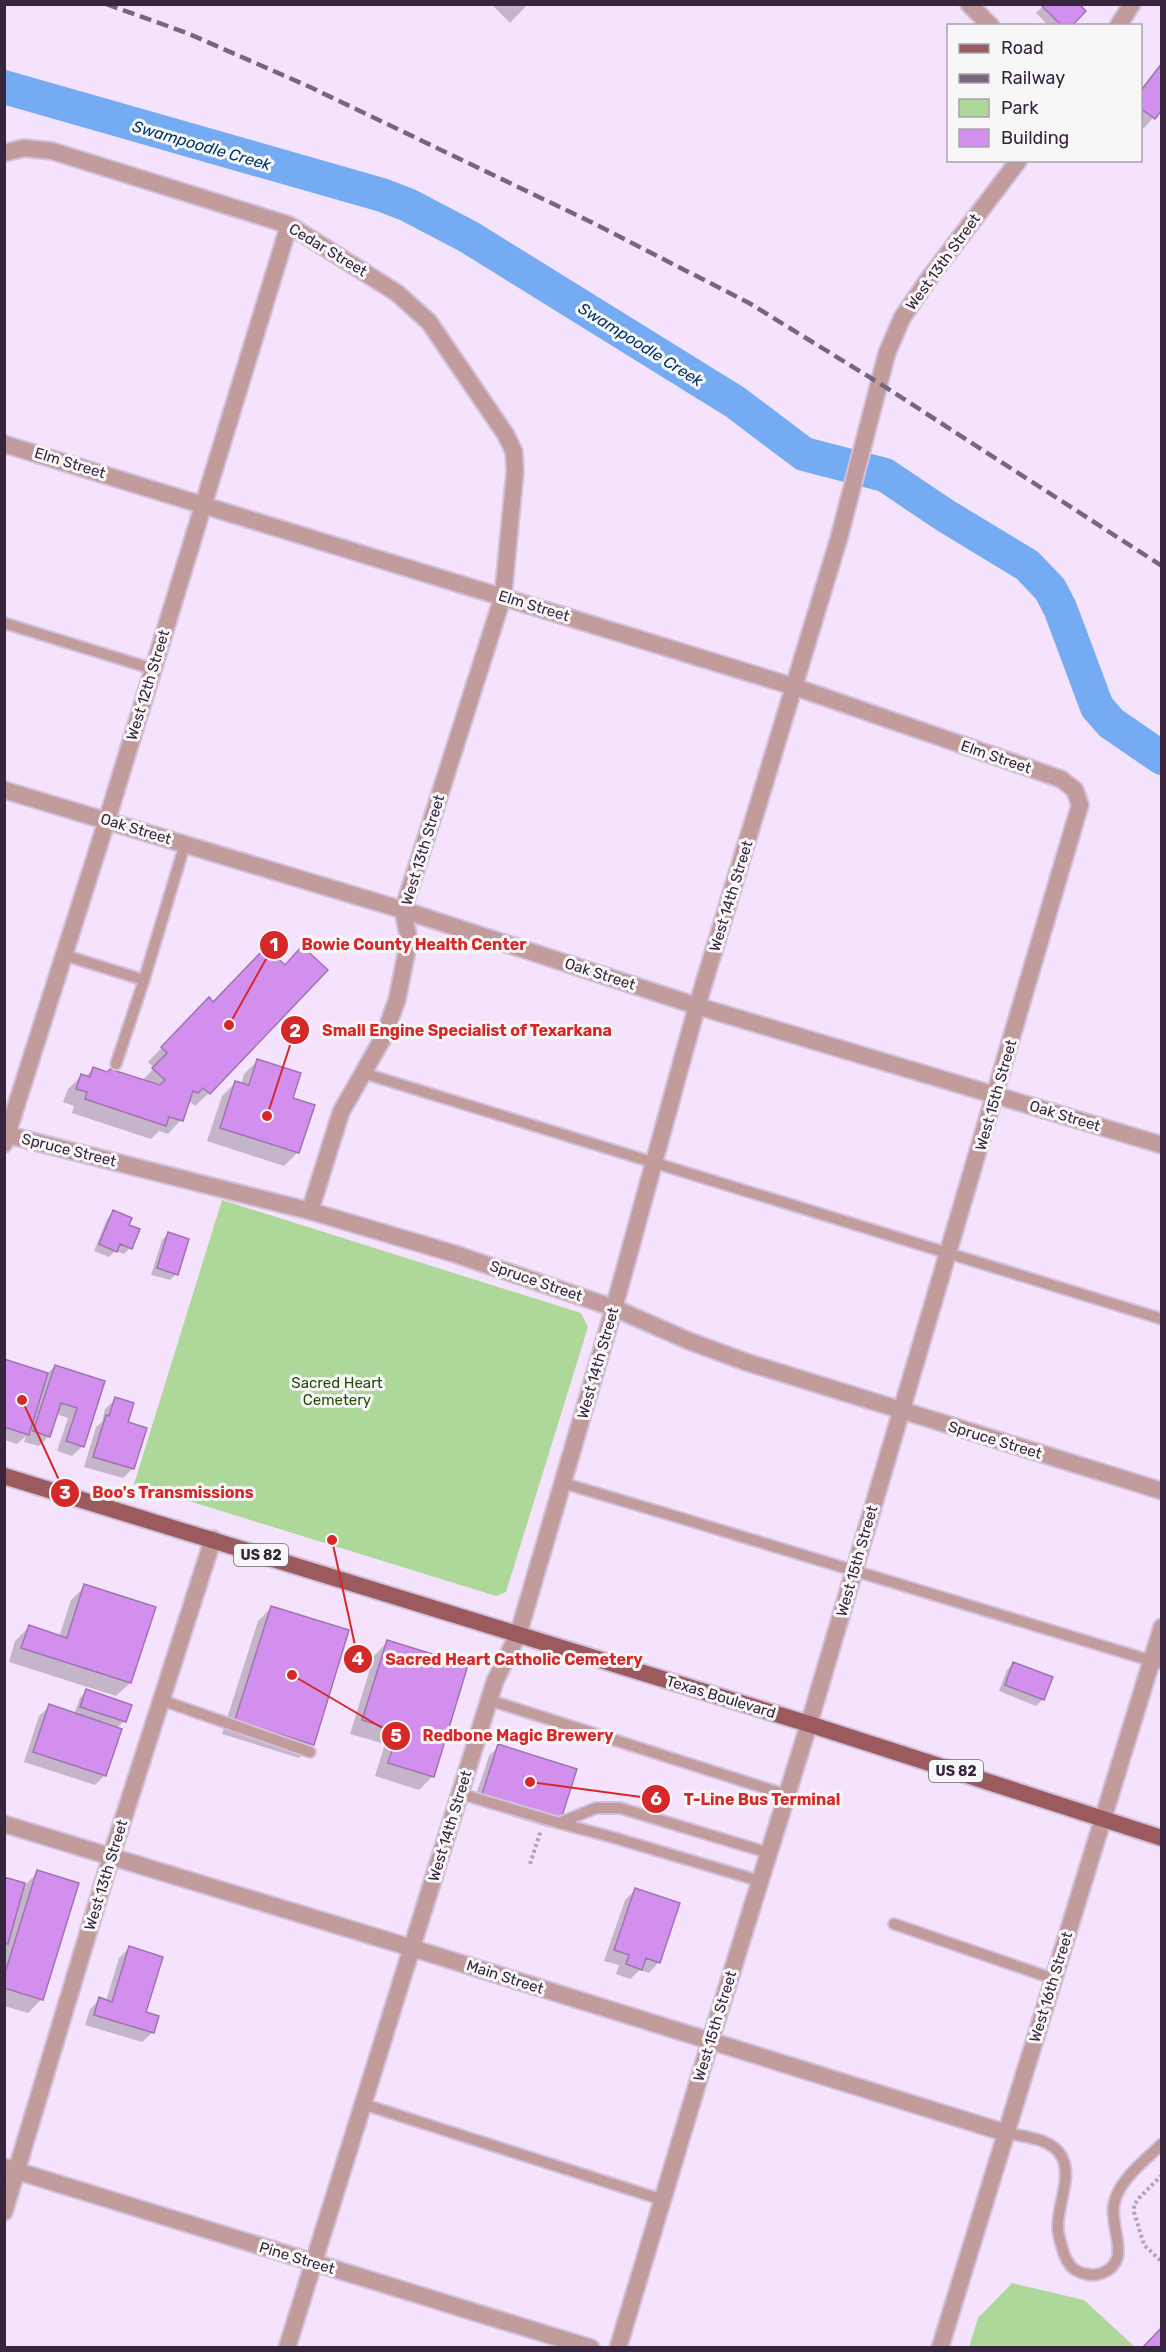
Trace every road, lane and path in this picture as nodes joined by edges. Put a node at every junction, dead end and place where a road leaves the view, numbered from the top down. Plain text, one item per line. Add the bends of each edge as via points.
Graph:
1 (969, 4) edge
2 (1132, 4) edge
3 (989, 24) edge
4 (1119, 24) edge
5 (4, 153) edge
6 (1017, 162) edge
7 (289, 225) junction
8 (883, 371) joint
9 (4, 444) edge
10 (513, 478) joint
11 (203, 504) junction
12 (502, 596) junction
13 (4, 623) edge
14 (153, 669) junction
15 (795, 687) junction
16 (1060, 780) joint
17 (4, 790) edge
18 (107, 820) junction
19 (185, 844) junction
20 (403, 910) junction
21 (64, 955) junction
22 (144, 980) junction
23 (697, 1006) junction
24 (116, 1064) dead end
25 (363, 1073) junction
26 (996, 1095) junction
27 (6, 1138) edge
28 (1161, 1145) edge
29 (654, 1163) junction
30 (310, 1211) junction
31 (948, 1254) junction
32 (614, 1308) junction
33 (1161, 1319) edge
34 (901, 1411) junction
35 (4, 1476) edge
36 (563, 1483) junction
37 (1161, 1491) edge
38 (213, 1539) junction
39 (855, 1569) junction
40 (1161, 1627) edge
41 (518, 1635) junction
42 (1156, 1663) edge
43 (161, 1700) junction
44 (489, 1700) junction
45 (809, 1724) junction
46 (310, 1752) dead end
47 (460, 1794) junction
48 (787, 1795) junction
49 (1104, 1818) junction
50 (544, 1820) junction
51 (559, 1823) junction
52 (4, 1824) edge
53 (1161, 1838) edge
54 (769, 1853) junction
55 (111, 1857) junction
56 (530, 1864) dead end
57 (760, 1881) junction
58 (894, 1924) dead end
59 (412, 1948) junction
60 (1054, 1979) junction
61 (710, 2042) junction
62 (363, 2104) junction
63 (1006, 2133) junction
64 (1161, 2144) edge
65 (11, 2168) edge
66 (1161, 2175) edge
67 (663, 2200) junction
68 (4, 2212) edge
69 (1161, 2262) edge
70 (313, 2263) junction
71 (287, 2348) edge
72 (591, 2348) edge
73 (618, 2348) edge
74 (940, 2348) edge

1 - 3 street
2 - 4 street
5 - 7 street, Cedar Street via 24,148 52,151
6 - 8 street, West 13th Street via 902,318
7 - 10 street, Cedar Street via 397,293 429,322 506,435 514,452
7 - 11 street, West 12th Street
8 - 15 street, West 14th Street
9 - 11 street, Elm Street
10 - 12 street, West 13th Street
11 - 12 street, Elm Street
11 - 14 street, West 12th Street
12 - 15 street, Elm Street
12 - 20 street, West 13th Street
13 - 14 lane
14 - 18 street, West 12th Street
15 - 16 street, Elm Street
15 - 23 street, West 14th Street
16 - 26 street, West 15th Street via 1075,790 1080,805
17 - 18 street, Oak Street
18 - 19 street, Oak Street
18 - 21 street, West 12th Street
19 - 20 street, Oak Street
19 - 22 lane
20 - 23 street, Oak Street
20 - 25 street, West 13th Street via 410,940 397,1000
21 - 22 lane
21 - 27 street, West 12th Street
22 - 24 lane
23 - 26 street, Oak Street
23 - 29 street, West 14th Street
25 - 29 lane
25 - 30 street, West 13th Street via 341,1112
26 - 28 street, Oak Street
26 - 31 street, West 15th Street
27 - 30 street, Spruce Street
29 - 31 lane
29 - 32 street, West 14th Street
30 - 32 street, Spruce Street via 452,1253
31 - 33 lane
31 - 34 street, West 15th Street
32 - 34 street, Spruce Street via 724,1355
32 - 36 street, West 14th Street
34 - 37 street, Spruce Street
34 - 39 street, West 15th Street
35 - 38 main road, Texas Boulevard / US 82
36 - 39 lane
36 - 41 street, West 14th Street
38 - 41 main road, Texas Boulevard / US 82
38 - 43 street, West 13th Street
39 - 42 lane
39 - 45 street, West 15th Street
40 - 42 street, West 16th Street
41 - 44 street, West 14th Street
41 - 45 main road, Texas Boulevard / US 82
42 - 49 street, West 16th Street
43 - 46 lane
43 - 55 street, West 13th Street
44 - 47 street, West 14th Street
44 - 48 lane
45 - 48 street, West 15th Street
45 - 49 main road, Texas Boulevard / US 82
47 - 50 lane
47 - 59 street, West 14th Street
48 - 54 street, West 15th Street
49 - 53 main road, Texas Boulevard / US 82
49 - 60 street, West 16th Street
50 - 51 lane
50 - 56 path
51 - 54 lane via 596,1808 620,1808
51 - 57 lane
52 - 55 street, Main Street
54 - 57 street, West 15th Street
55 - 59 street, Main Street
55 - 65 street, West 13th Street
57 - 61 street, West 15th Street
58 - 60 lane
59 - 61 street, Main Street
59 - 62 street, West 14th Street
60 - 63 street, West 16th Street
61 - 63 street, Main Street
61 - 67 street, West 15th Street
62 - 67 lane
62 - 70 street, West 14th Street
63 - 64 lane via 1054,2147 1063,2158 1066,2171 1057,2228 1070,2266 1089,2275 1102,2273 1117,2259 1120,2251 1112,2219 1114,2202 1131,2175
63 - 74 street, West 16th Street
65 - 68 street, West 13th Street
65 - 70 street, Pine Street
66 - 69 path via 1134,2205 1143,2245
67 - 73 street, West 15th Street
70 - 71 street, West 14th Street
70 - 72 street, Pine Street

